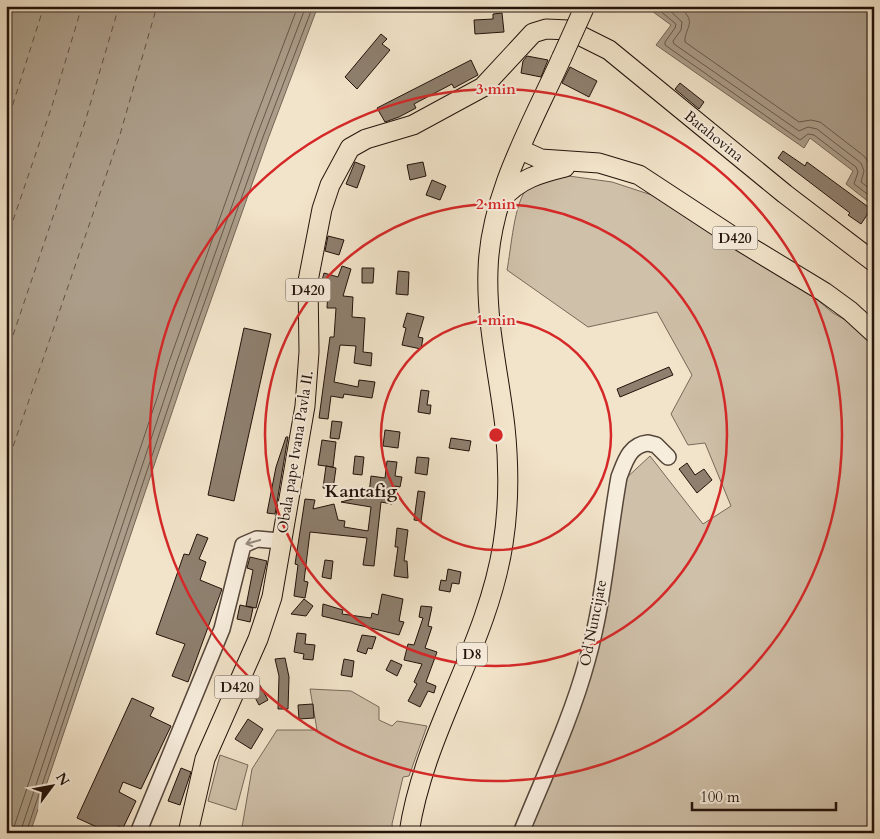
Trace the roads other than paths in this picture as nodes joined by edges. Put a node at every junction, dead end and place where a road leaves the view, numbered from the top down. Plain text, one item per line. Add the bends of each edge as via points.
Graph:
1 (585, 6) edge
2 (546, 29) joint
3 (520, 153) junction
4 (586, 161) junction
5 (545, 171) junction
6 (501, 200) junction
7 (874, 262) edge
8 (874, 333) edge
9 (668, 457) dead end
10 (280, 541) junction
11 (138, 833) edge
12 (188, 833) edge
13 (410, 833) edge
14 (521, 833) edge

1 - 3 main road, D8, bridge
2 - 7 main road, Batahovina / D420 via 569,30 609,50
2 - 10 main road, Obala pape Ivana Pavla II. / D420 via 526,39 483,87 413,125 358,143 345,155 338,168 322,209 308,281 310,352 306,397
3 - 4 main road, D420 via 546,160
3 - 5 main road via 525,166 534,171
3 - 6 main road, D8
4 - 5 main road, D420
4 - 8 main road, D420 via 626,170 654,184 824,292 850,310
5 - 6 main road via 522,182
6 - 13 main road, D8 via 490,251 488,289 491,337 508,454 503,546 479,635 428,759
9 - 14 street, Od Nuncijate via 656,445 648,443 634,448 626,457 619,477 587,661 573,706
10 -> 11 street via 266,539 243,545 222,629
10 - 12 main road, Obala pape Ivana Pavla II. / D420 via 267,616 205,760

